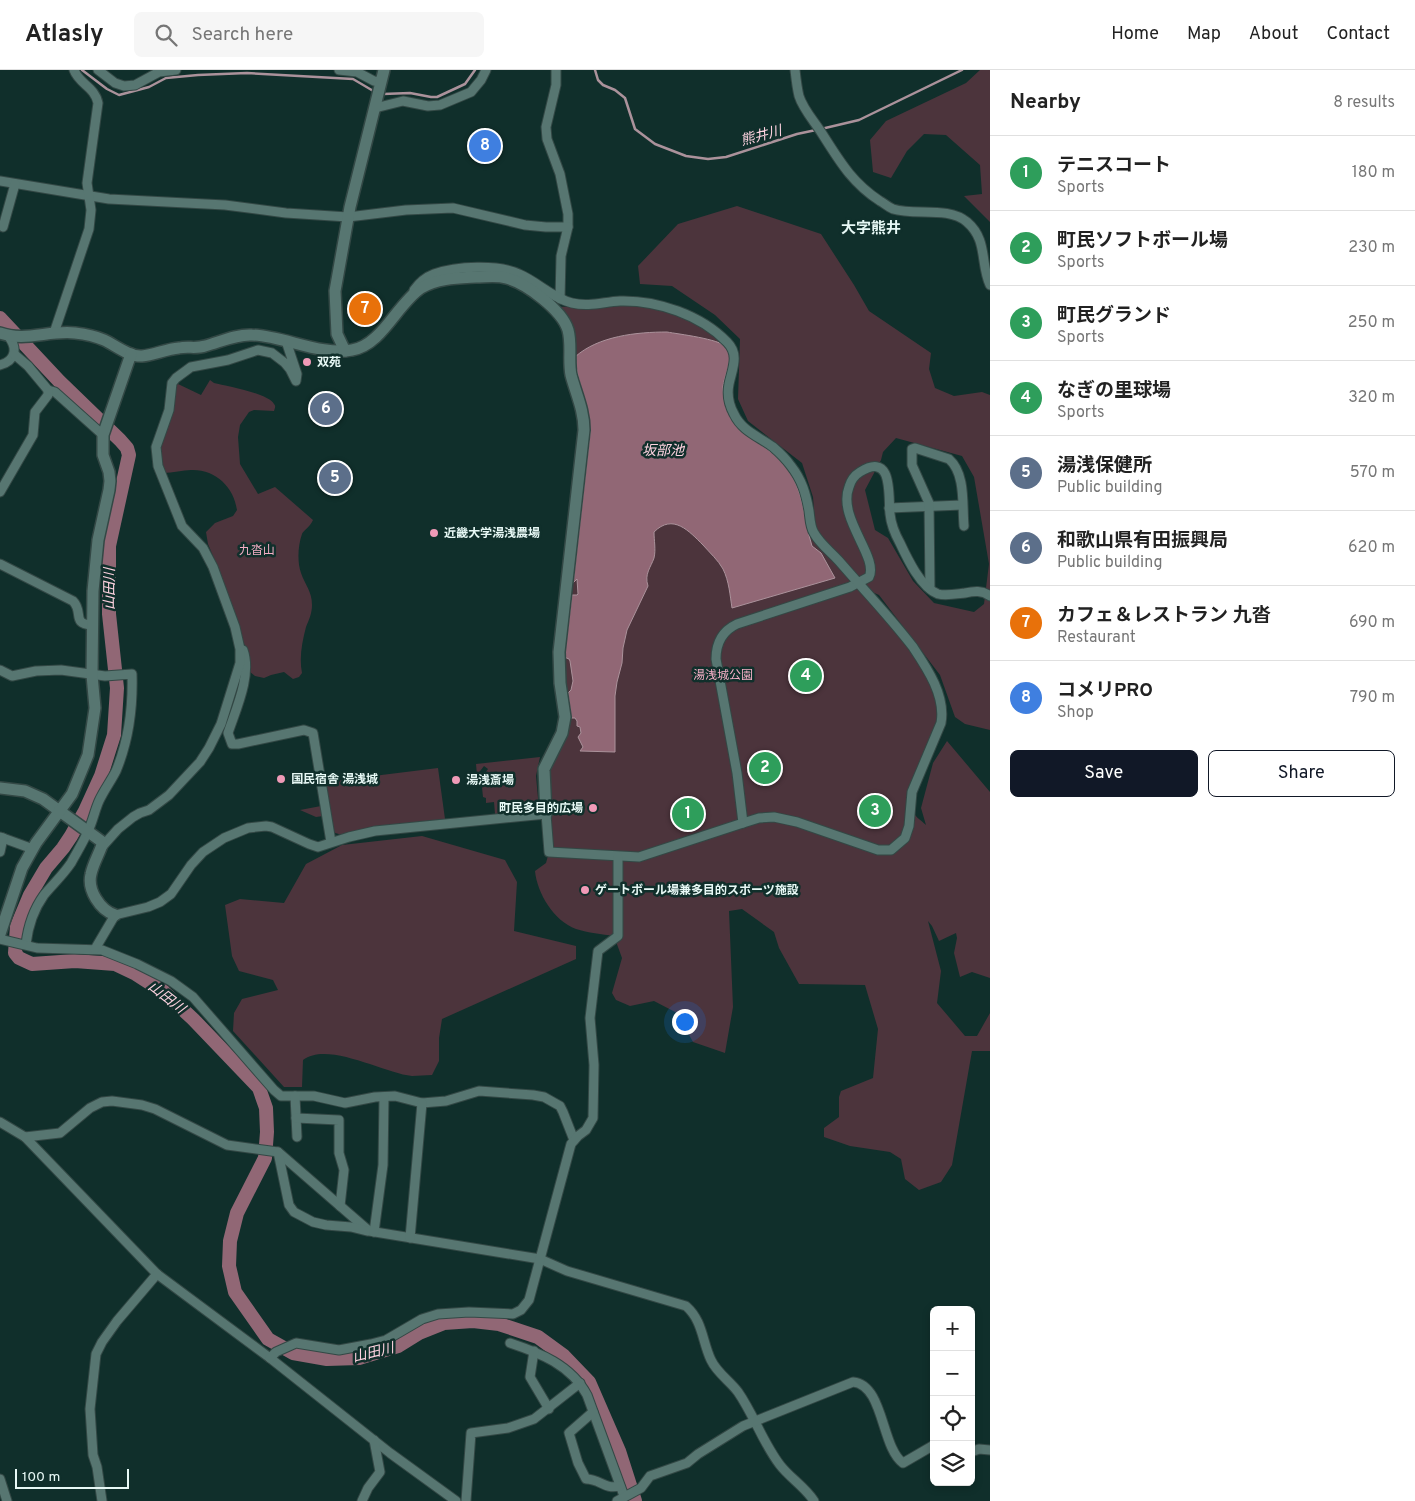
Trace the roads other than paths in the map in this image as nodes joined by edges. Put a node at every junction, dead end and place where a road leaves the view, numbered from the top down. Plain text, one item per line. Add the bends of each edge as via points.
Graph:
1 (74, 70) edge
2 (98, 70) edge
3 (176, 70) edge
4 (339, 70) edge
5 (384, 70) edge
6 (486, 70) edge
7 (556, 70) edge
8 (795, 70) edge
9 (353, 71) edge
10 (381, 84) junction
11 (376, 104) junction
12 (0, 181) edge
13 (15, 184) junction
14 (88, 196) junction
15 (348, 217) junction
16 (3, 227) dead end
17 (568, 227) junction
18 (990, 285) edge
19 (409, 298) junction
20 (560, 299) junction
21 (54, 333) junction
22 (5, 335) edge
23 (286, 341) junction
24 (345, 351) junction
25 (14, 354) junction
26 (131, 354) junction
27 (0, 365) edge
28 (48, 390) junction
29 (103, 435) junction
30 (0, 492) edge
31 (962, 505) junction
32 (929, 506) junction
33 (889, 508) junction
34 (964, 526) dead end
35 (0, 564) edge
36 (858, 583) junction
37 (930, 589) junction
38 (990, 596) edge
39 (92, 625) junction
40 (239, 641) junction
41 (0, 670) edge
42 (92, 675) junction
43 (0, 788) edge
44 (63, 813) junction
45 (546, 814) junction
46 (743, 822) junction
47 (87, 829) junction
48 (2, 838) edge
49 (331, 842) junction
50 (101, 848) junction
51 (33, 849) junction
52 (0, 852) edge
53 (618, 857) junction
54 (115, 915) junction
55 (1, 938) edge
56 (24, 944) junction
57 (94, 949) junction
58 (295, 1096) junction
59 (384, 1096) junction
60 (422, 1103) junction
61 (296, 1118) junction
62 (0, 1122) edge
63 (25, 1137) junction
64 (297, 1138) dead end
65 (574, 1140) junction
66 (277, 1152) junction
67 (340, 1206) junction
68 (372, 1232) junction
69 (410, 1238) junction
70 (540, 1259) junction
71 (157, 1274) junction
72 (510, 1342) dead end
73 (534, 1351) junction
74 (270, 1358) junction
75 (580, 1383) junction
76 (549, 1409) junction
77 (593, 1412) junction
78 (754, 1421) junction
79 (374, 1440) junction
80 (930, 1448) edge
81 (975, 1450) edge
82 (990, 1450) edge
83 (0, 1479) edge
84 (620, 1486) junction
85 (622, 1498) edge
86 (7, 1501) edge
87 (102, 1501) edge
88 (362, 1501) edge
89 (456, 1501) edge
90 (466, 1501) edge
91 (814, 1501) edge

1 - 14 street via 96,94 98,103
2 - 3 street via 112,82 124,86 135,85 159,72
4 - 9 street
5 - 10 street
6 - 11 street via 471,92 440,105 403,101
7 - 17 street via 556,85 546,127 564,190
8 - 18 street via 800,97 848,174 865,191 892,208 946,213 966,221 984,249
9 - 10 street
10 - 11 street
11 - 15 street
12 - 13 street
13 - 14 street
13 - 16 street
14 - 15 street
14 - 21 street via 89,229
15 - 17 street via 453,208 525,225
15 - 24 street via 335,291 338,334
17 - 20 street via 561,256
19 - 20 street via 432,274 498,268 523,275
19 - 24 street via 374,339
19 - 45 street via 424,286 444,280 502,277 528,288 553,307 568,330 571,373 583,412 584,430 559,652 565,717 562,734 545,763
20 - 36 street via 591,306 621,301 659,306 685,314 716,332 729,344 734,363 728,391 734,414 743,428 778,452 790,465 806,494 814,534
21 - 22 street
21 - 26 street via 92,336
22 - 25 street via 13,343
23 - 24 street
23 - 26 street via 246,335 200,348 178,348 141,356
23 - 40 street via 297,374 296,381 285,363 258,350 185,370 172,383 167,416 157,439 160,474 182,526 208,556
25 - 27 street via 10,361
25 - 28 street
26 - 29 street
28 - 29 street via 55,392
28 - 30 street via 48,395 35,412 33,435
29 - 39 street via 109,490 96,548
31 - 32 street
31 - 32 street via 961,482 952,462 913,448 912,465
31 - 34 street
32 - 33 street
32 - 37 street
33 - 36 street via 889,481 884,472 878,468 860,472 847,491 847,510 871,569 869,577
33 - 37 street via 900,543
35 - 39 street via 73,601 80,622
36 - 46 street via 737,624 719,641 716,659
36 - 46 street via 913,647 933,681 942,706 940,727 912,792 905,838 895,847 884,850 781,818
37 - 38 street via 937,594 976,591
39 - 42 street
40 - 49 street via 247,667 228,733 230,742 238,744 304,730 313,733
40 - 50 street via 238,672 210,748 169,796 133,817
41 - 42 street via 12,676 61,670
42 - 44 street via 95,708 88,756
42 - 47 street via 132,674 133,699 127,738 115,772
43 - 44 street via 33,794
44 - 47 street
44 - 51 street
45 - 49 street via 375,831
45 - 53 street via 549,852
46 - 53 street via 645,856
47 - 50 street via 101,841
47 - 56 street via 60,879 43,896
48 - 51 street
48 - 52 street
49 - 54 street via 322,847 314,846 266,826 243,830 202,852 171,894 160,902
50 - 54 street via 90,875 91,884 104,910
51 - 55 street via 22,868
53 - 65 street via 618,936 598,951 590,1003 593,1118 586,1130
54 - 57 street
55 - 56 street
56 - 57 street via 37,948
57 - 58 street via 109,952 184,989 274,1090 281,1096
58 - 59 street via 322,1097 345,1103
58 - 61 street
59 - 60 street
59 - 68 street via 383,1165
60 - 65 street via 446,1101 479,1091 544,1097 560,1106
60 - 69 street
61 - 64 street
61 - 67 street via 339,1120 339,1153 344,1170
62 - 63 street
63 - 66 street via 60,1132 90,1108 112,1101 155,1109 227,1145
63 - 71 street
65 - 70 street
66 - 67 street
66 - 68 street via 289,1205 294,1212 313,1222
67 - 68 street
68 - 69 street
69 - 70 street
70 - 74 street via 529,1300 526,1306 513,1314 438,1314 371,1344 339,1350 296,1342
70 - 78 street via 567,1271 686,1306 698,1322 710,1360 738,1392
71 - 74 street
71 - 87 street via 118,1321 96,1354 90,1410 93,1455
72 - 73 street
73 - 75 street via 566,1369
73 - 76 street via 530,1377
74 - 79 street
75 - 76 street
75 - 77 street
76 - 90 street via 524,1423 471,1433
77 - 84 street
77 - 84 street via 569,1433 578,1462 586,1479 609,1487
78 - 80 street via 854,1382 863,1385 872,1396 898,1460 903,1463
78 - 85 street via 687,1463 650,1476 641,1488
78 - 91 street via 780,1466
79 - 88 street via 380,1472
79 - 89 street
81 - 82 street
83 - 86 street
84 - 85 street

